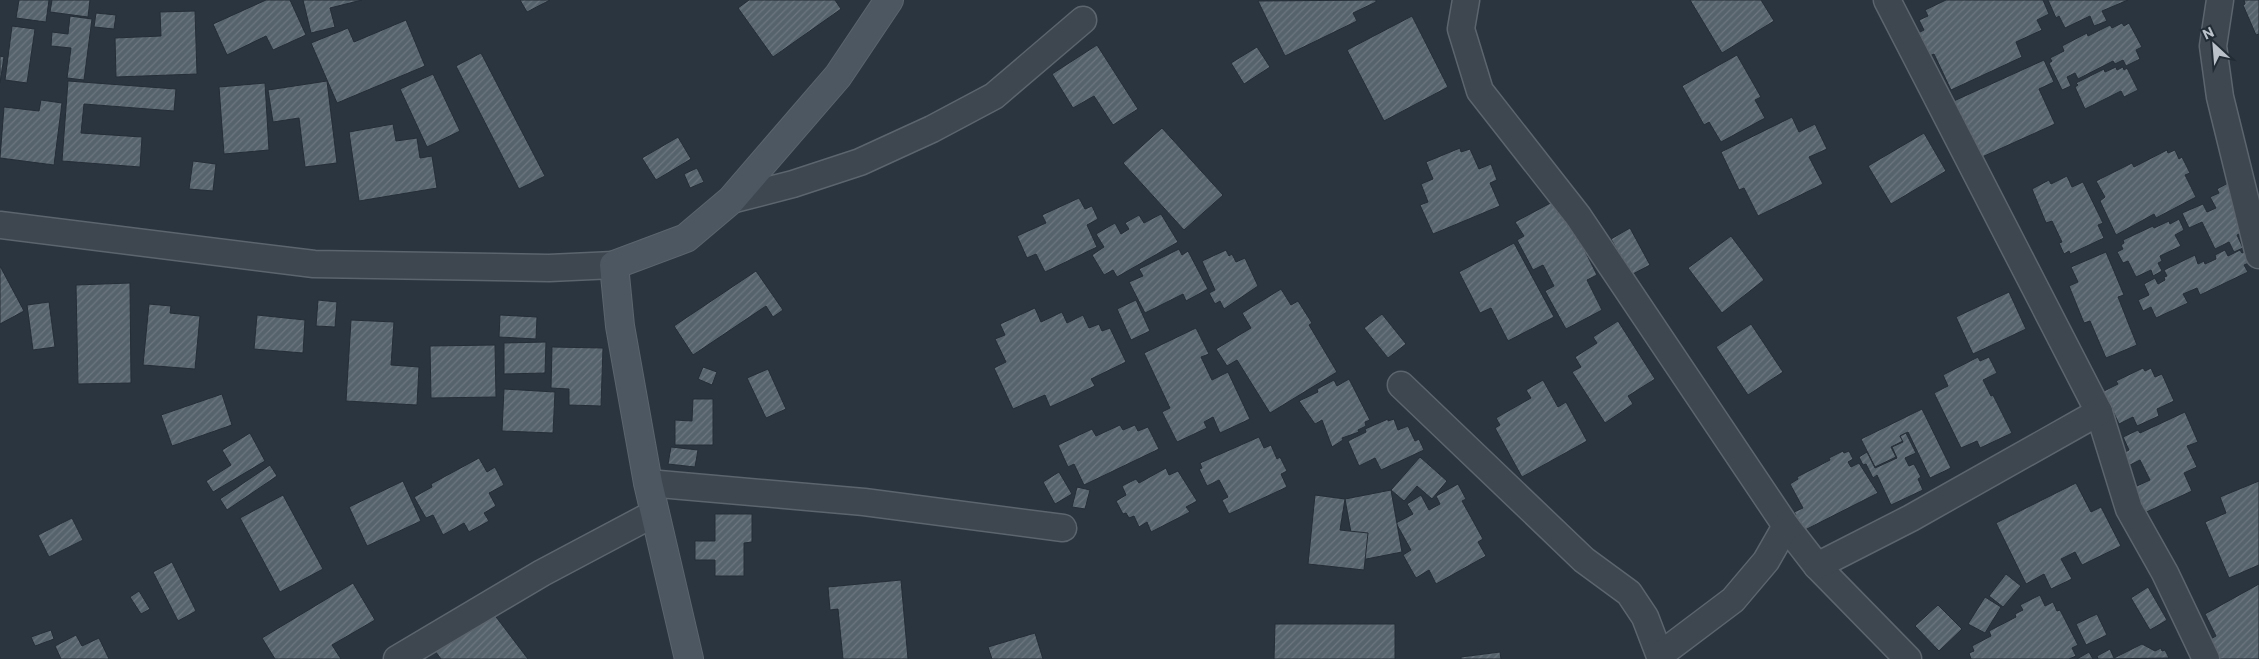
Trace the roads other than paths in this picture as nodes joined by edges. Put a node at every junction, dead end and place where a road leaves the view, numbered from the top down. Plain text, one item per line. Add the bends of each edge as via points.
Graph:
1 (889, 0) edge
2 (1466, 0) edge
3 (1887, 0) edge
4 (2220, 0) edge
5 (1083, 20) dead end
6 (731, 200) junction
7 (0, 225) edge
8 (2259, 255) edge
9 (614, 265) junction
10 (1401, 385) dead end
11 (2099, 412) junction
12 (648, 483) junction
13 (655, 513) junction
14 (1786, 526) junction
15 (1063, 528) dead end
16 (1817, 566) junction
17 (1661, 657) edge
18 (397, 659) edge
19 (690, 659) edge
20 (1908, 659) edge
21 (2206, 659) edge

1 - 6 street via 838,76
2 - 14 street via 1461,29 1480,91 1578,216
3 - 11 street
4 - 8 street via 2213,46 2220,97
5 - 6 street via 994,96 932,129 860,162
6 - 9 street via 686,238
7 - 9 street via 314,264 549,268
9 - 12 street via 620,326
10 - 17 street via 1584,560 1629,593 1644,617
11 - 16 street via 1911,518
11 - 21 street via 2130,508
12 - 13 street
12 - 15 street via 864,502
13 - 18 street via 542,574
13 - 19 street
14 - 16 street
14 - 17 street via 1766,561 1733,600
16 - 20 street

